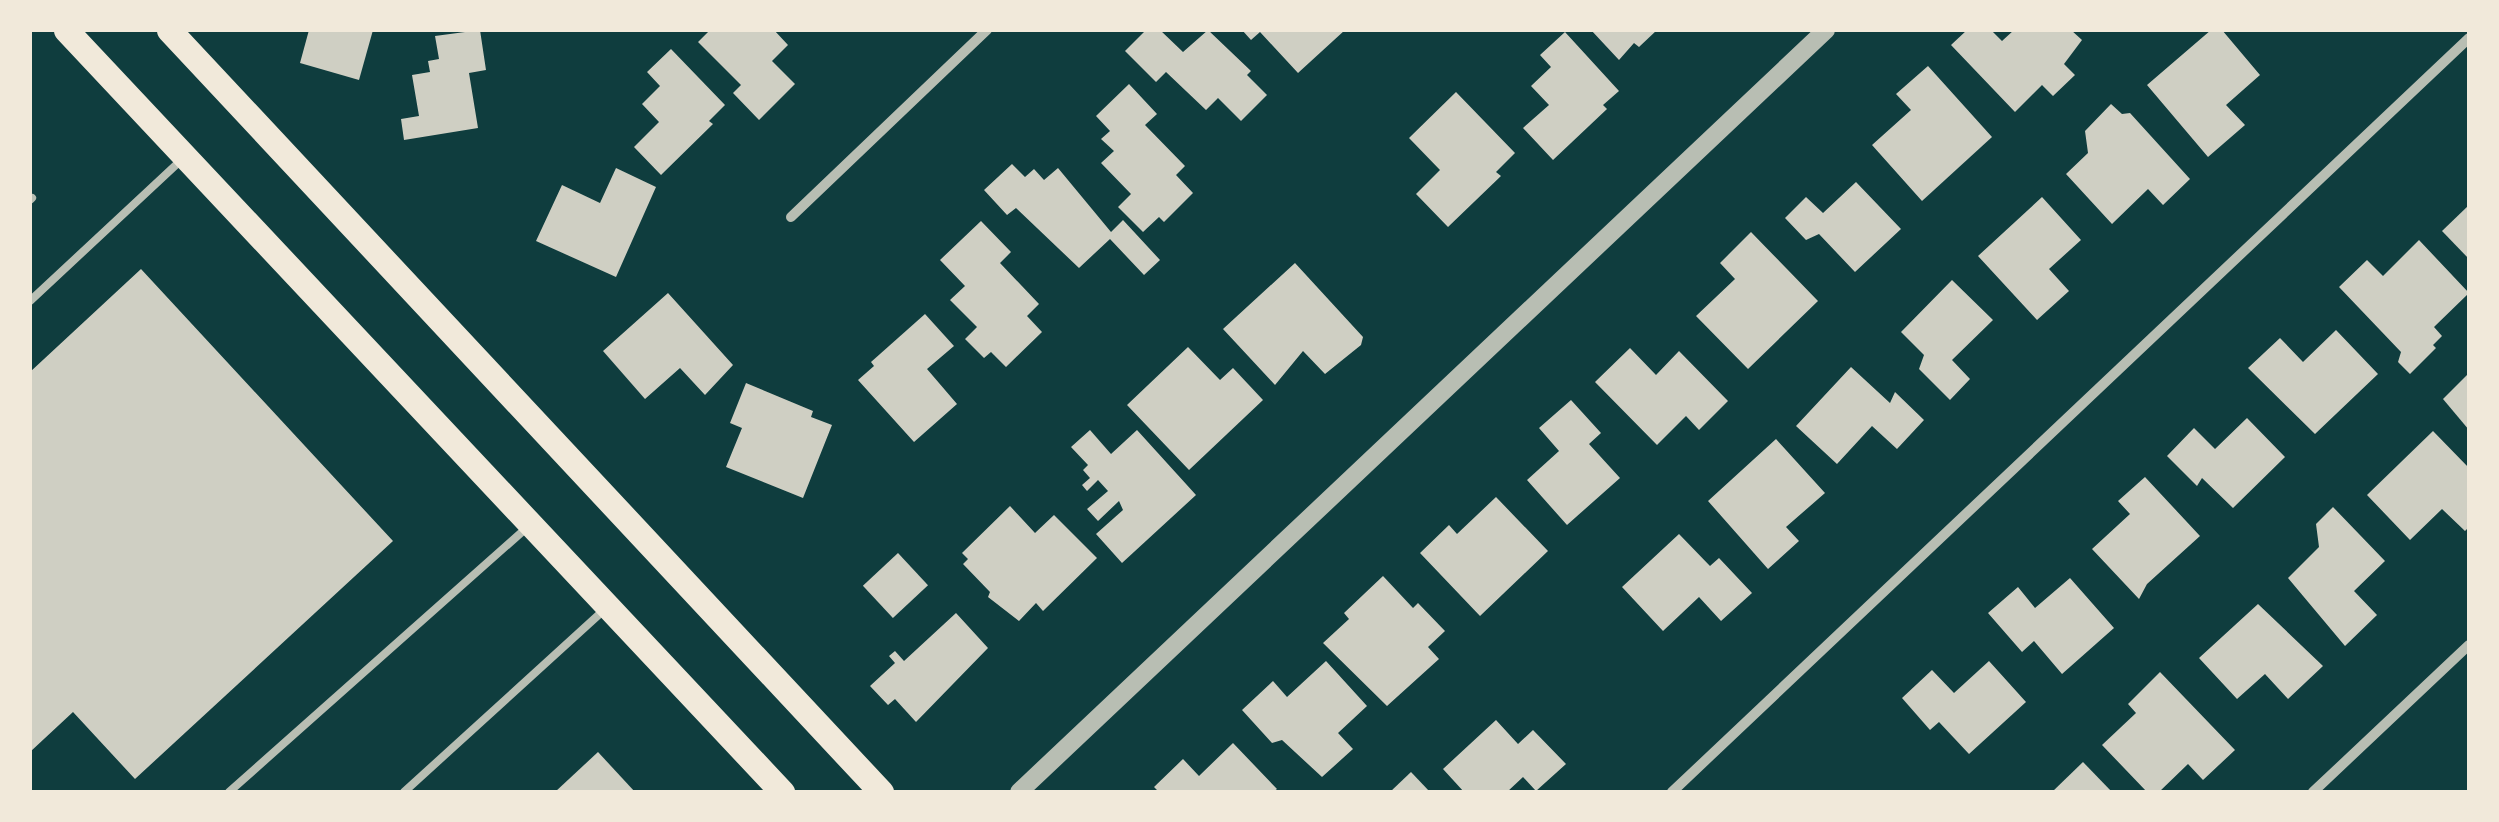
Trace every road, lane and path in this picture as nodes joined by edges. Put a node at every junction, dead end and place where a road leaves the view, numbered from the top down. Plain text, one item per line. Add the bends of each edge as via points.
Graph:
1 (66, 30) edge
2 (169, 30) edge
3 (986, 30) edge
4 (1826, 30) edge
5 (2469, 38) edge
6 (184, 157) junction
7 (791, 218) dead end
8 (30, 301) edge
9 (529, 525) junction
10 (607, 607) junction
11 (2469, 645) edge
12 (229, 792) edge
13 (404, 792) edge
14 (782, 792) edge
15 (881, 792) edge
16 (1019, 792) edge
17 (1672, 792) edge
18 (2313, 792) edge

1 - 6 main road
2 - 15 main road
3 - 7 street
4 - 16 street
5 - 17 street
6 - 8 lane
6 - 9 main road
9 - 10 main road
9 - 12 lane
10 - 13 lane
10 - 14 main road
11 - 18 street

